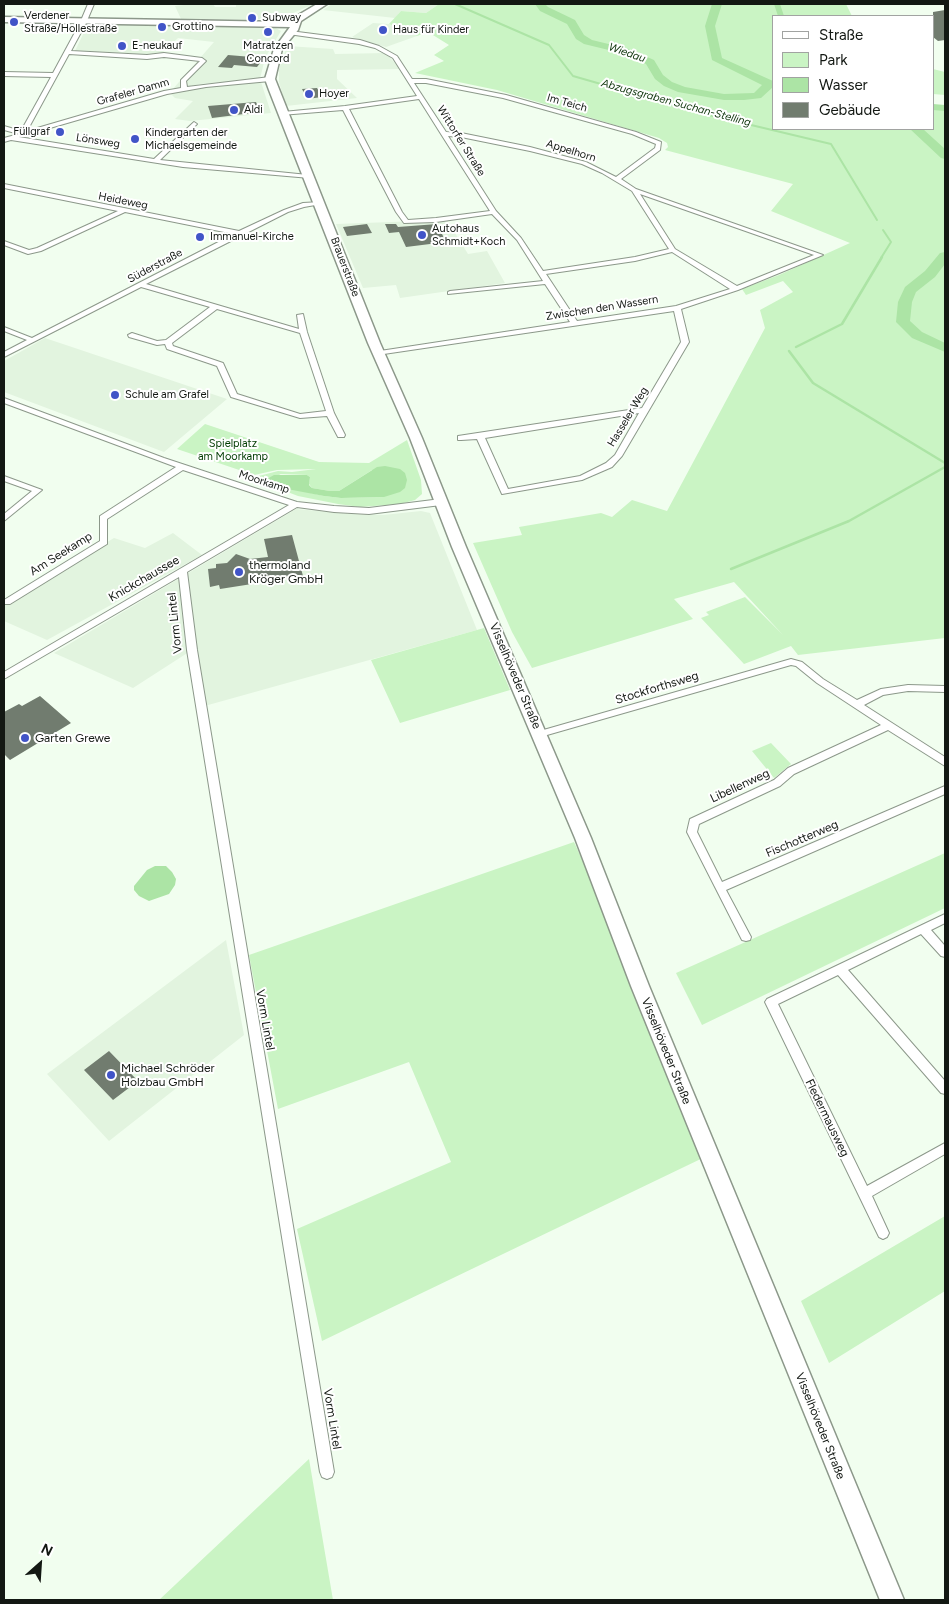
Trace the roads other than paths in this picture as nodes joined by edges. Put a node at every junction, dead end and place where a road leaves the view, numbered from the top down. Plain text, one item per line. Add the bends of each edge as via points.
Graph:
1 (91, 4) edge
2 (320, 6) edge
3 (4, 20) edge
4 (84, 21) junction
5 (288, 23) junction
6 (67, 52) junction
7 (4, 74) edge
8 (55, 75) junction
9 (270, 79) junction
10 (411, 81) junction
11 (184, 89) junction
12 (422, 97) junction
13 (345, 108) junction
14 (283, 114) junction
15 (194, 124) dead end
16 (4, 128) edge
17 (32, 133) junction
18 (23, 134) junction
19 (444, 134) junction
20 (12, 138) junction
21 (4, 140) edge
22 (34, 140) junction
23 (156, 160) junction
24 (308, 177) junction
25 (617, 179) junction
26 (4, 186) edge
27 (634, 190) junction
28 (319, 204) junction
29 (122, 211) junction
30 (494, 212) junction
31 (240, 233) junction
32 (4, 243) edge
33 (673, 250) junction
34 (542, 273) junction
35 (548, 282) junction
36 (142, 284) junction
37 (736, 289) junction
38 (450, 294) dead end
39 (215, 307) junction
40 (676, 308) junction
41 (301, 315) dead end
42 (575, 324) junction
43 (4, 329) edge
44 (303, 332) junction
45 (132, 335) dead end
46 (32, 340) junction
47 (168, 342) junction
48 (380, 353) junction
49 (4, 355) edge
50 (8, 402) edge
51 (4, 408) edge
52 (645, 410) junction
53 (330, 413) junction
54 (341, 435) dead end
55 (480, 436) junction
56 (461, 438) dead end
57 (182, 467) junction
58 (4, 478) edge
59 (441, 502) junction
60 (296, 504) junction
61 (4, 518) edge
62 (183, 571) junction
63 (7, 602) dead end
64 (4, 676) edge
65 (945, 689) edge
66 (856, 705) junction
67 (888, 726) junction
68 (540, 734) junction
69 (945, 762) edge
70 (945, 790) edge
71 (720, 888) junction
72 (945, 918) edge
73 (923, 929) junction
74 (746, 937) dead end
75 (945, 953) edge
76 (840, 969) junction
77 (945, 1089) edge
78 (945, 1148) edge
79 (864, 1194) junction
80 (883, 1233) dead end
81 (327, 1472) dead end
82 (892, 1600) edge

1 - 4 street
2 - 5 main road
3 - 4 main road
4 - 5 main road
4 - 6 street
5 - 9 main road
5 - 10 street, Wittorfer Straße via 377,47 395,57
6 - 8 street
6 - 11 street via 200,59 203,61 183,82
7 - 8 street
8 - 18 street
9 - 11 street, Grafeler Damm
9 - 14 main road, Brauerstraße
10 - 12 street, Wittorfer Straße
10 - 25 street, Im Teich via 504,96 659,143 658,149
11 - 17 street, Grafeler Damm
12 - 13 street
12 - 19 street, Wittorfer Straße
13 - 14 street
13 - 30 street via 406,222
14 - 24 main road, Brauerstraße
15 - 23 street
16 - 18 street
17 - 18 street, Grafeler Damm
17 - 22 street via 27,137
18 - 20 street, Grafeler Damm
19 - 25 street, Appelhorn via 461,134 584,163
19 - 30 street, Wittorfer Straße
20 - 21 street, Grafeler Damm
20 - 22 street, Lönsweg
22 - 23 street, Lönsweg
23 - 24 street, Lönsweg
24 - 28 main road, Brauerstraße
25 - 27 street, Appelhorn
26 - 29 street, Heideweg
27 - 33 street, Appelhorn
27 - 37 street, Zwischen den Wassern via 820,255
28 - 31 street, Süderstraße via 286,211
28 - 48 main road, Brauerstraße
29 - 31 street, Heideweg
29 - 32 street via 39,250 28,252
30 - 34 street, Wittorfer Straße via 519,239
31 - 36 street, Süderstraße
33 - 34 street
33 - 37 street, Appelhorn
34 - 35 street, Wittorfer Straße
35 - 38 street
35 - 42 street, Wittorfer Straße
36 - 39 street
36 - 46 street, Süderstraße
37 - 40 street, Zwischen den Wassern
39 - 44 street
39 - 47 street
40 - 42 street, Zwischen den Wassern
40 - 52 street, Hasseler Weg via 685,342
41 - 44 street
42 - 48 street, Zwischen den Wassern
43 - 46 street
44 - 53 street
45 - 47 street via 157,344
46 - 49 street, Süderstraße
47 - 53 street via 170,347 220,365 234,395 300,416
48 - 59 main road, Brauerstraße
50 - 51 street
50 - 57 street, Moorkamp
52 - 55 street
52 - 55 street, Hasseler Weg via 618,456 603,468 582,478 505,492
53 - 54 street
55 - 56 street
57 - 60 street, Moorkamp
57 - 63 street, Am Seekamp via 103,518 104,542
58 - 61 street via 38,490
59 - 60 street, Moorkamp via 368,511
59 - 68 main road, Visselhöveder Straße
60 - 62 street, Knickchaussee
62 - 64 street, Knickchaussee
62 - 81 street, Vorm Lintel via 192,650 239,946
65 - 66 street via 908,688 881,692
66 - 67 street
66 - 68 street, Stockforthsweg via 812,676 800,664 791,662
67 - 69 street
67 - 71 street, Libellenweg via 791,771 777,783 694,822 692,832
68 - 82 main road, Visselhöveder Straße via 643,995
70 - 71 street, Fischotterweg
71 - 74 street
72 - 73 street
73 - 75 street
73 - 76 street
76 - 77 street
76 - 79 street, Fledermausweg via 771,1002
78 - 79 street
79 - 80 street, Fledermausweg

